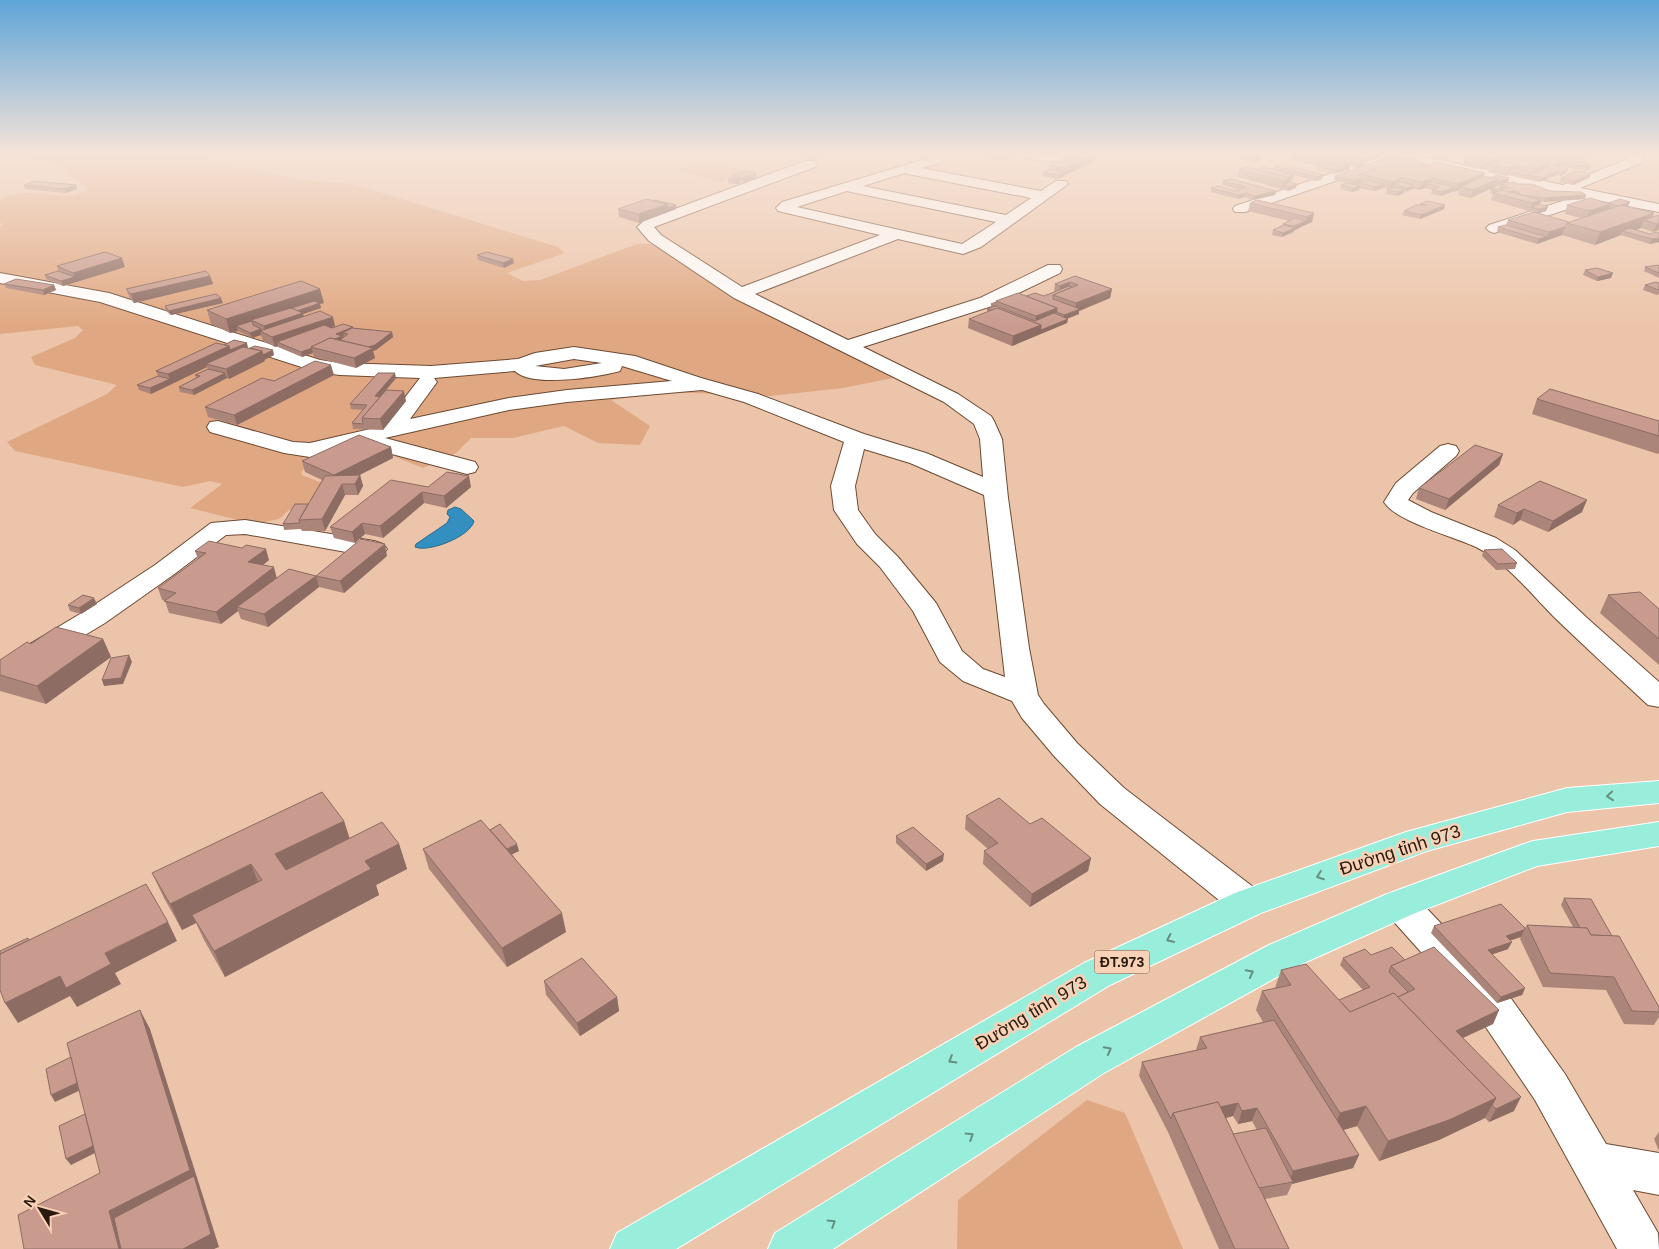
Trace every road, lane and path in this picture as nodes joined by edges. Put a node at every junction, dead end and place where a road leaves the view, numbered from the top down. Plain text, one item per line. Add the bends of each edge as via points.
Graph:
1 (679, 212) edge
2 (802, 212) edge
3 (968, 212) edge
4 (1019, 212) edge
5 (1544, 212) edge
6 (1007, 220) junction
7 (1494, 228) dead end
8 (897, 234) junction
9 (1054, 269) dead end
10 (0, 278) edge
11 (740, 294) junction
12 (844, 347) junction
13 (634, 362) junction
14 (518, 365) junction
15 (576, 373) junction
16 (429, 377) junction
17 (703, 384) junction
18 (574, 395) junction
19 (444, 417) junction
20 (218, 427) dead end
21 (390, 431) junction
22 (359, 438) junction
23 (856, 439) junction
24 (1448, 451) dead end
25 (467, 467) dead end
26 (995, 491) junction
27 (374, 548) edge
28 (0, 674) edge
29 (1023, 695) junction
30 (1659, 698) edge
31 (1659, 792) edge
32 (1656, 840) edge
33 (1248, 903) junction
34 (1400, 904) junction
35 (1594, 1162) junction
36 (1659, 1174) edge
37 (633, 1249) edge
38 (791, 1249) edge
39 (1642, 1249) edge

1 - 11 street via 644,227 655,238
2 - 8 street
3 - 6 street
4 - 6 street
5 - 7 street
6 - 8 street via 963,249
8 - 11 street
9 - 12 street via 986,302
10 - 16 street via 103,298 317,366
11 - 12 street
12 - 26 street via 951,398 983,420 991,439
13 - 14 street via 574,353
13 - 15 street
13 - 17 street
14 - 15 street via 526,371
14 - 16 street via 467,368
15 - 18 street
16 - 19 street via 428,391 439,402
16 - 21 street
17 - 18 street
17 - 23 street via 751,398
18 - 19 street
19 - 21 street
20 - 22 street via 310,450
21 - 22 street
22 - 25 street
23 - 26 street via 918,458
23 - 29 street via 843,486 846,510 866,539 926,609 950,656 973,675
24 - 30 street via 1403,489 1397,496 1397,504 1506,555
26 - 29 street
27 - 28 street via 246,527 220,528 95,617
29 - 33 street via 1066,750 1112,796
31 -> 33 main road, Đường tỉnh 973 / ĐT.973 via 1567,800 1418,841
32 - 34 main road via 1533,854
33 -> 37 main road, Đường tỉnh 973 / ĐT.973 via 1098,974
34 - 35 street via 1493,1005 1550,1087
38 -> 34 main road via 1090,1060 1282,956
35 - 36 street
35 - 39 street

